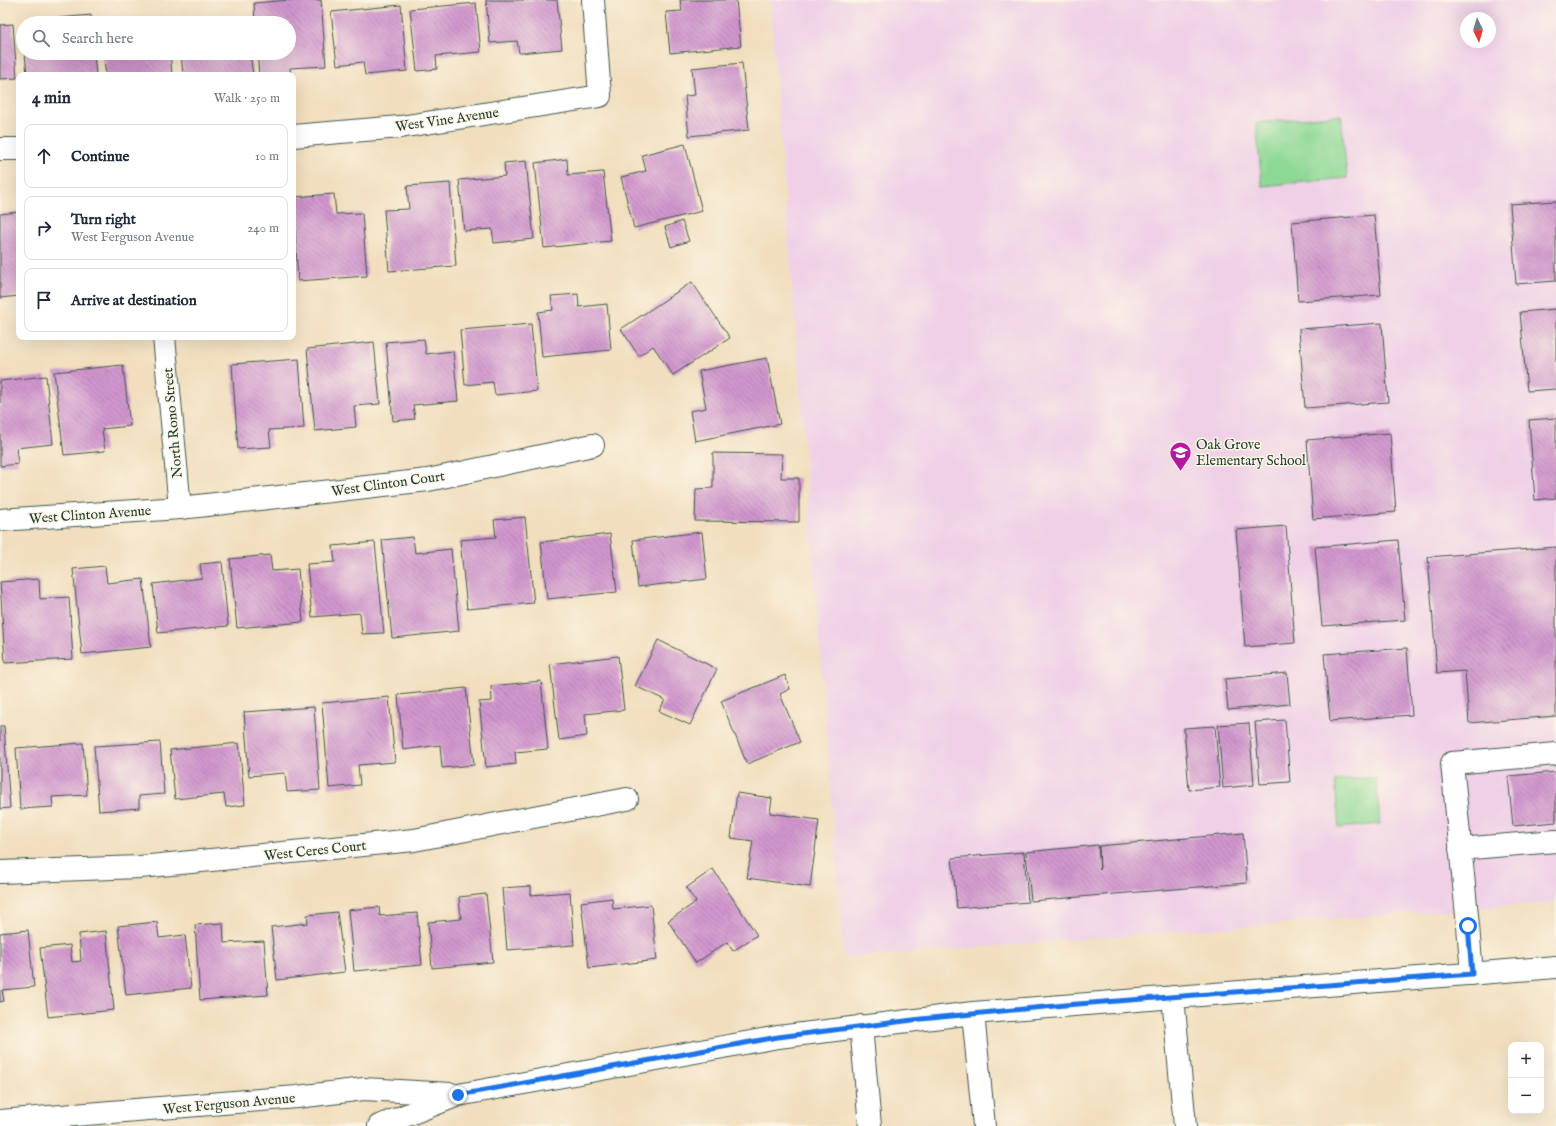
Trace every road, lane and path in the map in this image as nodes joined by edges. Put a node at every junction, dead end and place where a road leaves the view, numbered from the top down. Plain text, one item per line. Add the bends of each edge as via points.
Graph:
1 (593, 0) edge
2 (296, 136) edge
3 (0, 149) edge
4 (16, 149) edge
5 (164, 340) edge
6 (593, 445) dead end
7 (180, 508) junction
8 (0, 520) edge
9 (1556, 754) edge
10 (627, 799) dead end
11 (1556, 841) edge
12 (1460, 849) junction
13 (0, 872) edge
14 (1556, 967) edge
15 (1472, 974) junction
16 (1173, 997) junction
17 (973, 1013) junction
18 (861, 1026) junction
19 (458, 1095) junction
20 (0, 1121) edge
21 (379, 1126) edge
22 (870, 1126) edge
23 (984, 1126) edge
24 (1185, 1126) edge

1 - 2 street, West Vine Avenue via 600,96 400,127
3 - 4 street
5 - 7 street, North Rono Street
6 - 7 street, West Clinton Court via 428,480
7 - 8 street, West Clinton Avenue
9 - 12 street via 1452,763
10 - 13 street, West Ceres Court via 414,840 140,867
11 - 12 street
12 - 15 street
14 - 15 street, West Ferguson Avenue
15 - 16 street, West Ferguson Avenue
16 - 17 street, West Ferguson Avenue
16 - 24 street
17 - 18 street, West Ferguson Avenue
17 - 23 street
18 - 19 street, West Ferguson Avenue via 778,1037
18 - 22 street
19 - 20 street, West Ferguson Avenue via 364,1089 297,1097
19 - 21 street, West Ferguson Avenue

